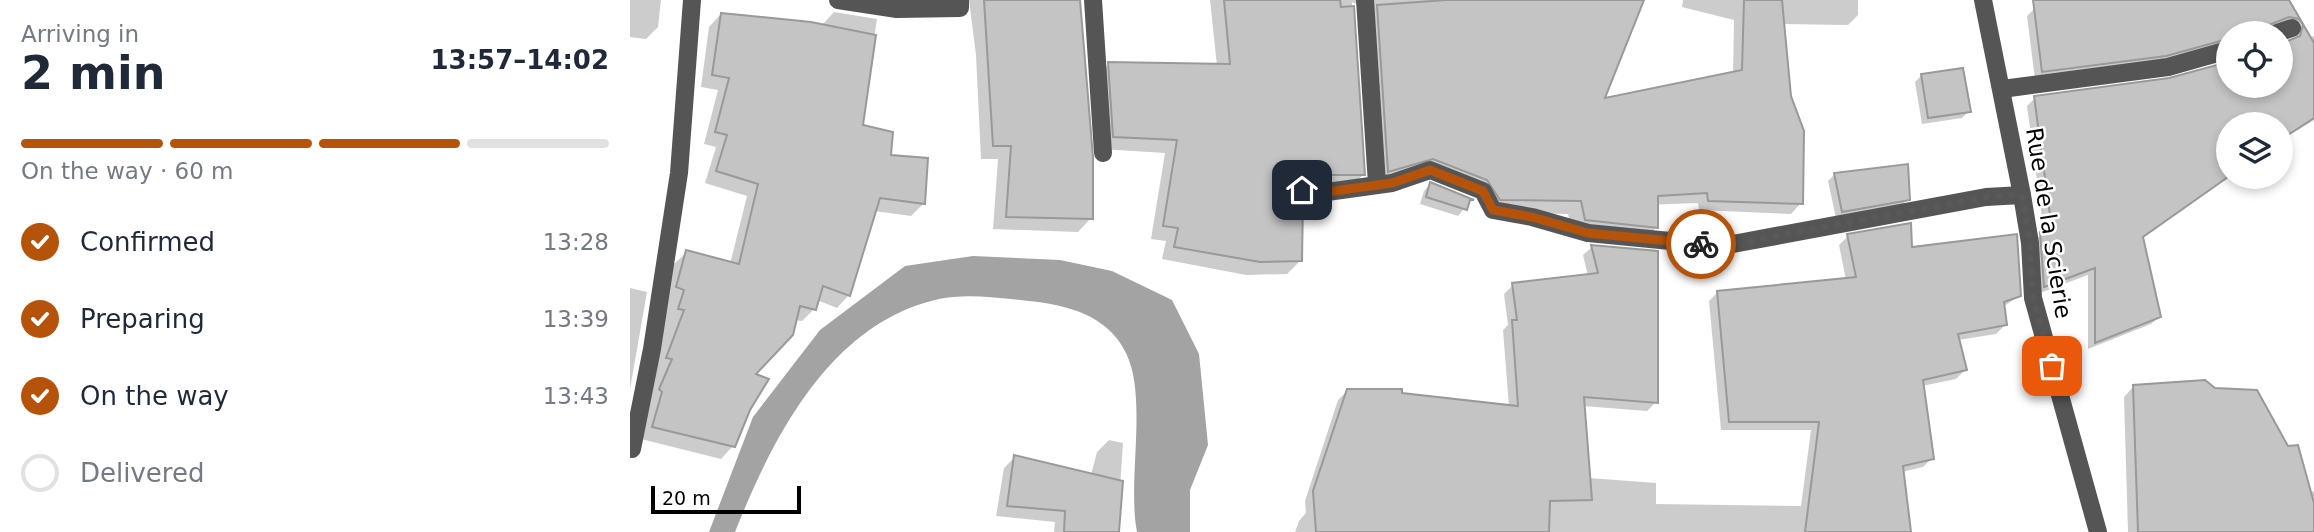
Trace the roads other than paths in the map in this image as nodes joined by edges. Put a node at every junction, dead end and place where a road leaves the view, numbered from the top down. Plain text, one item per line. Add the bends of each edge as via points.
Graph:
1 (692, 0) edge
2 (838, 0) edge
3 (960, 0) edge
4 (1093, 0) edge
5 (1365, 0) edge
6 (1983, 0) edge
7 (2216, 53) edge
8 (2002, 89) junction
9 (1103, 153) dead end
10 (1377, 184) junction
11 (1302, 190) dead end
12 (2022, 195) junction
13 (632, 449) dead end
14 (2098, 532) edge

1 - 13 street via 679,173
2 - 3 street via 897,9 960,8
4 - 9 street
5 - 10 street
6 - 8 street, Rue de la Scierie
7 - 8 street via 2168,67
8 - 12 street, Rue de la Scierie
10 - 11 street via 1327,192
10 - 12 street via 1430,170 1483,191 1493,210 1588,233 1721,246 1986,197
12 - 14 street, Rue de la Scierie via 2033,298

